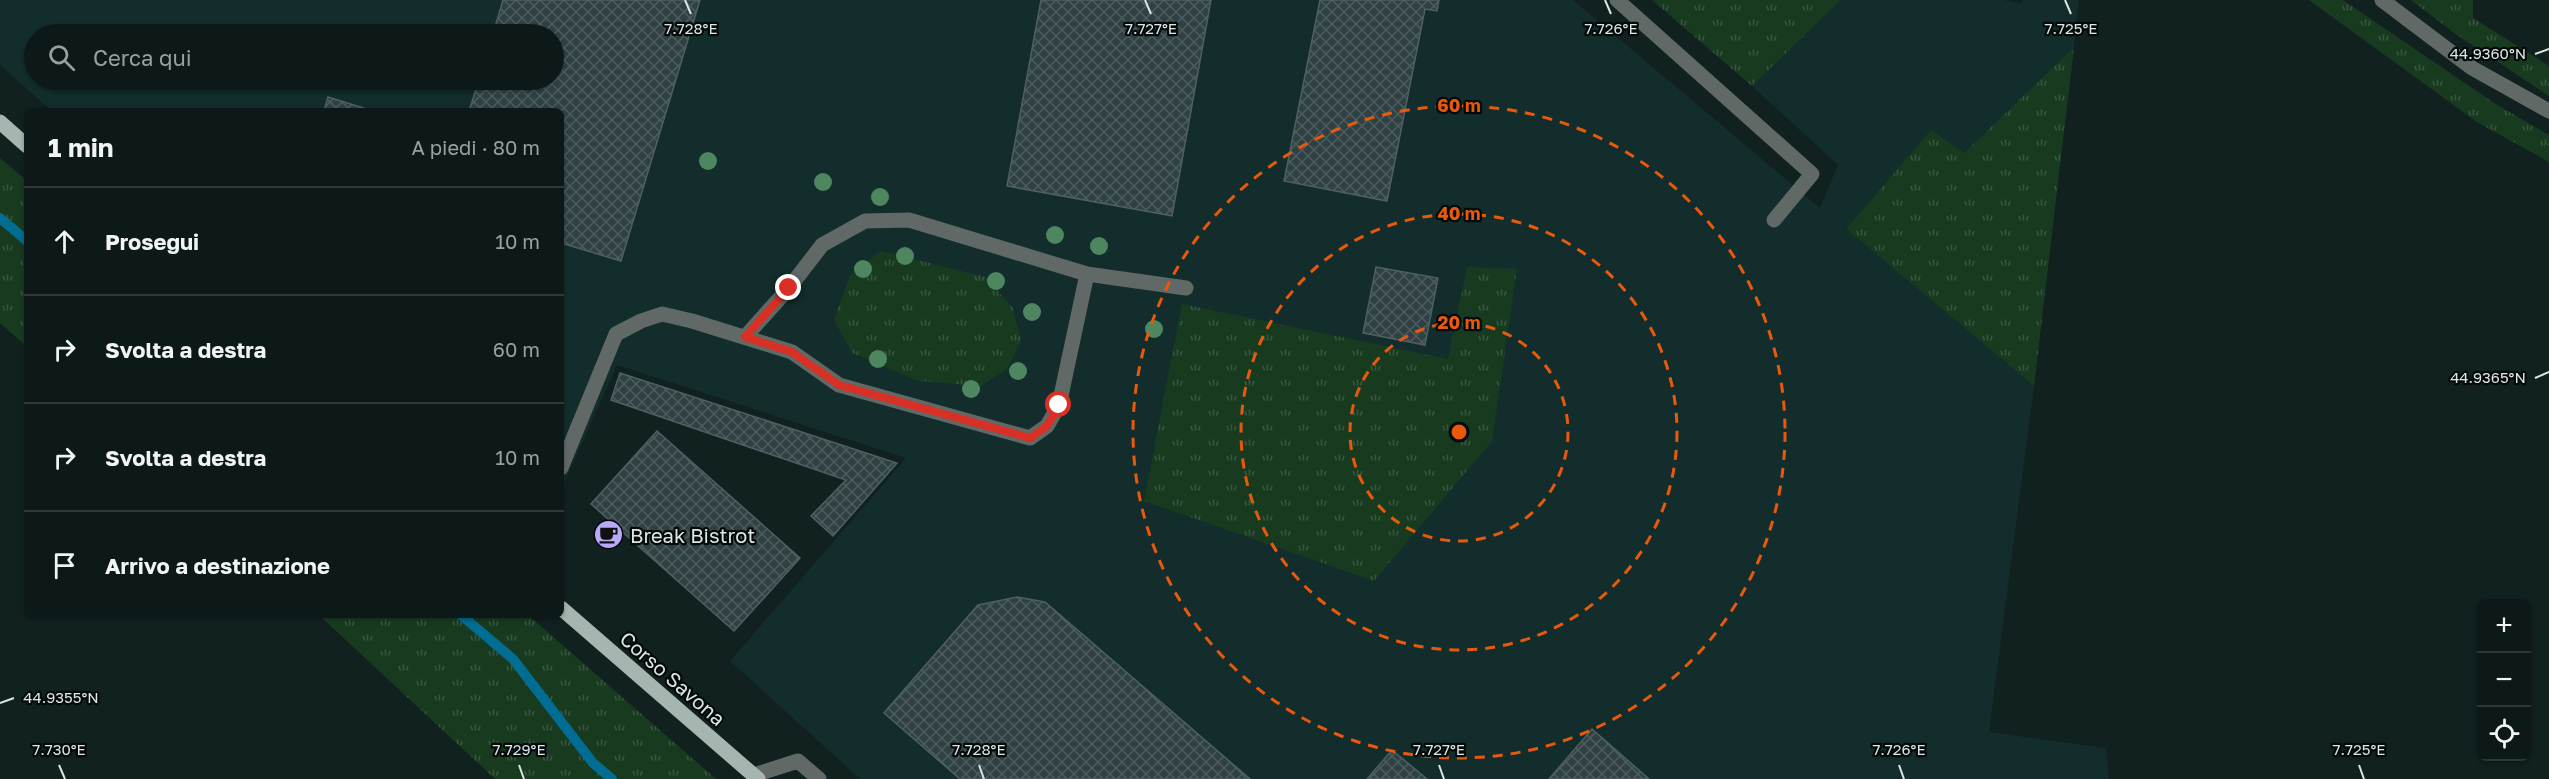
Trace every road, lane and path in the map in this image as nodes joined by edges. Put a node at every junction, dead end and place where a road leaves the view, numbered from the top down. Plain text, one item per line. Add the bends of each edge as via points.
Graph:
1 (1617, 0) edge
2 (2382, 0) edge
3 (2549, 111) edge
4 (0, 122) edge
5 (24, 143) edge
6 (1774, 220) dead end
7 (1087, 274) junction
8 (1186, 288) dead end
9 (745, 337) junction
10 (564, 461) edge
11 (564, 611) edge
12 (756, 777) edge
13 (819, 779) edge

1 - 6 street via 1812,174
2 - 3 street via 2472,68
4 - 5 main road
7 - 8 street
7 - 9 street via 909,220 865,221 822,245
7 - 9 street via 1059,405 1047,426 1030,438 839,385 792,352
9 - 10 street via 662,314 616,334
11 - 12 main road, Corso Savona
12 - 13 street via 798,761

